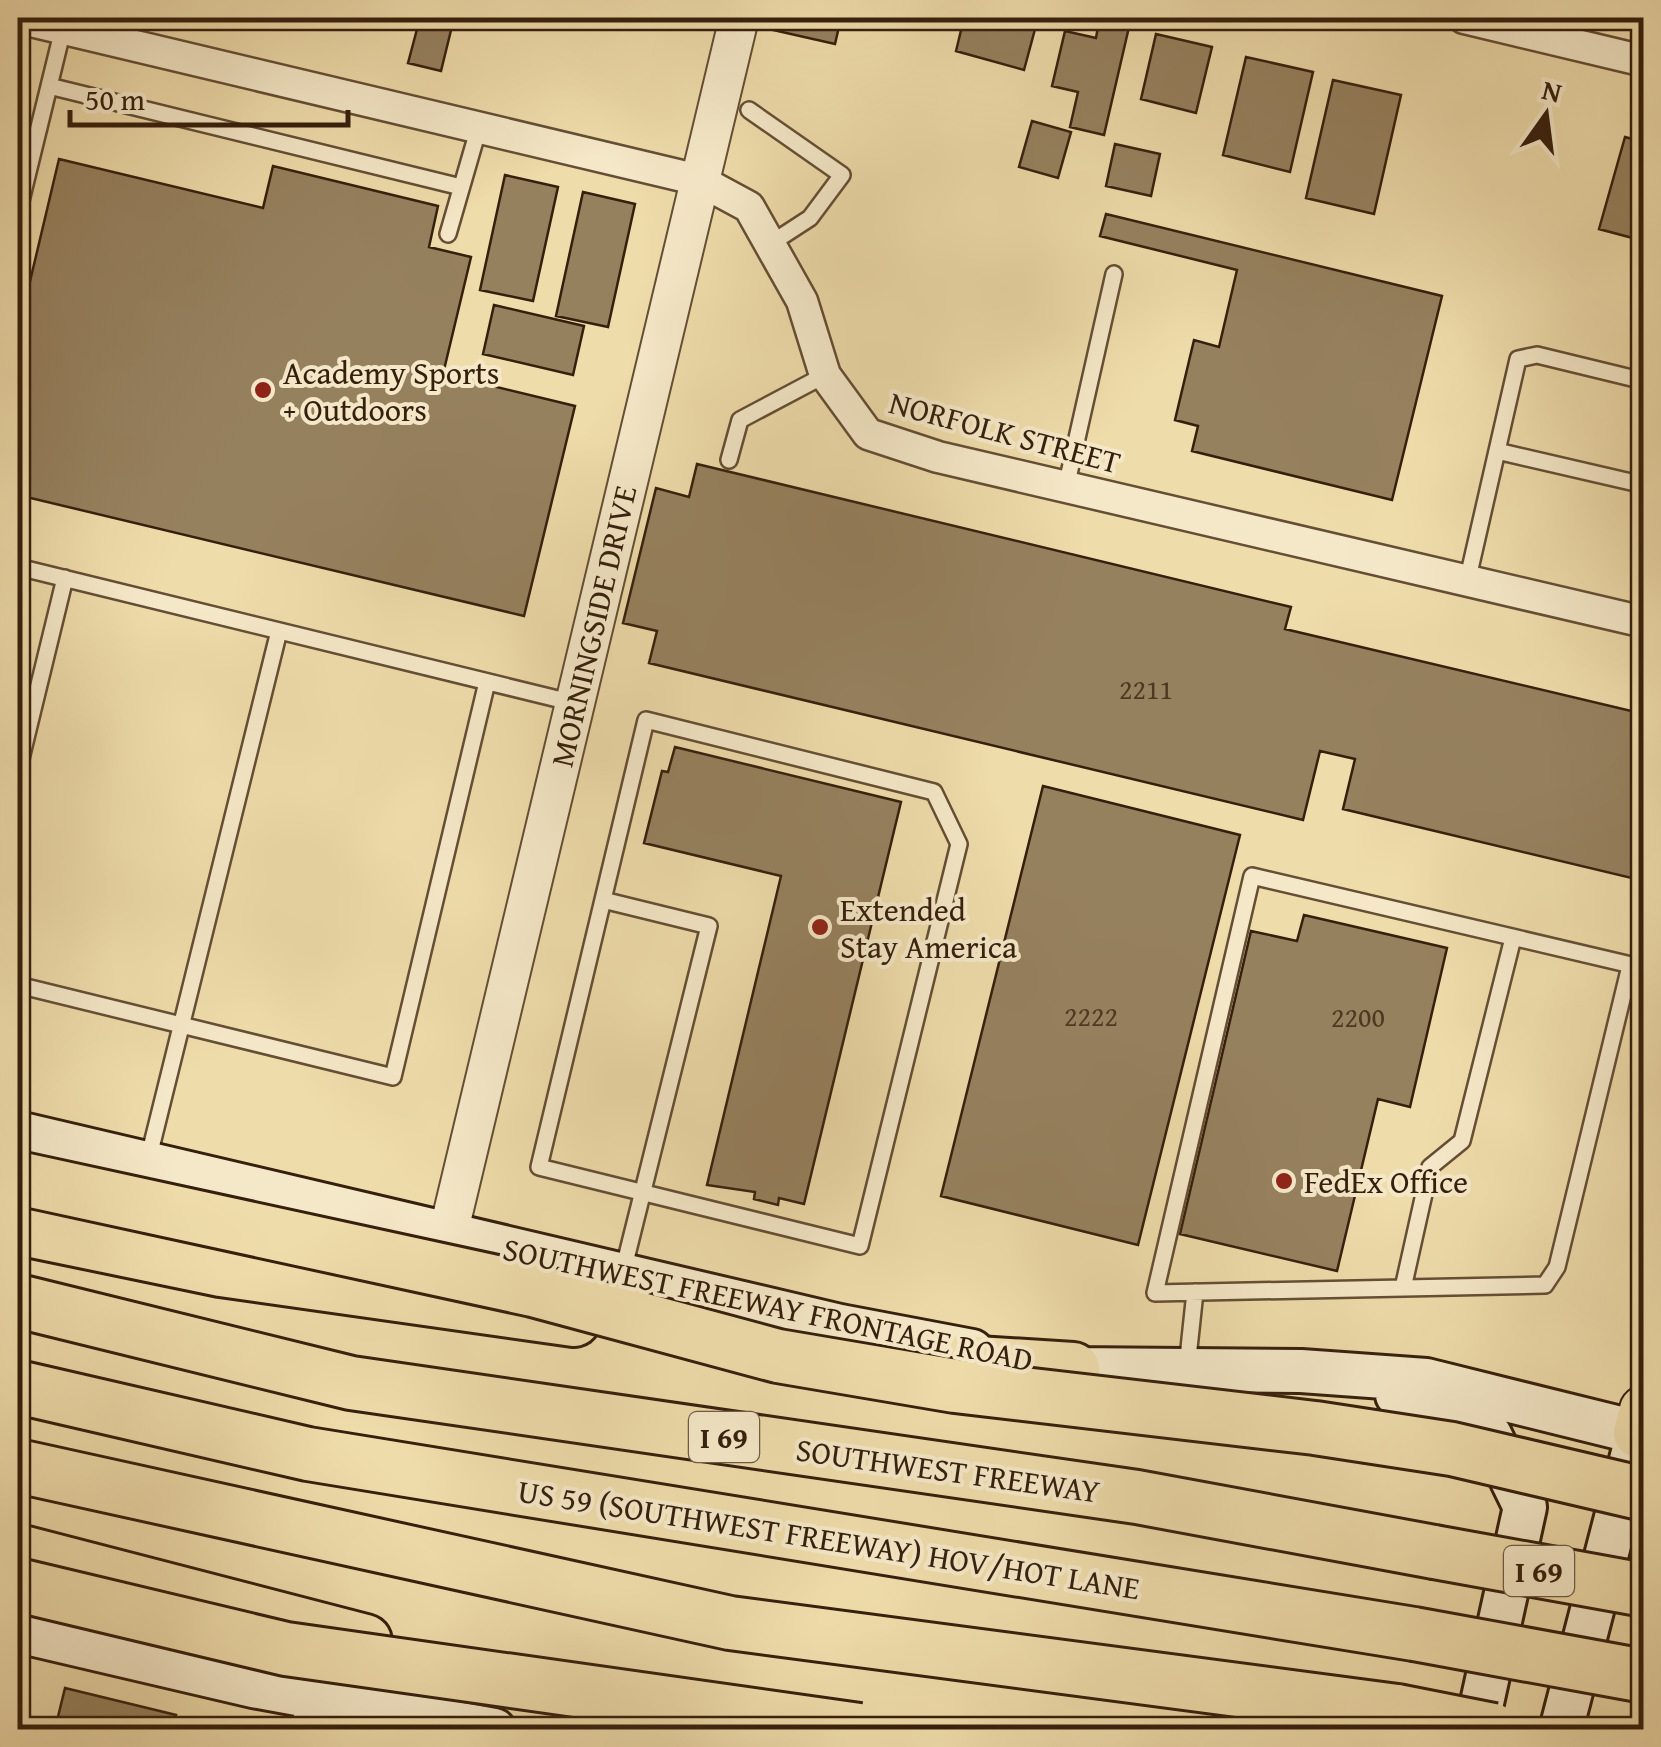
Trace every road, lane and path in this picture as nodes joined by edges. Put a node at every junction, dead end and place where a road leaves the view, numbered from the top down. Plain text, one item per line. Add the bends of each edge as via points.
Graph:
1 (18, 18) edge
2 (739, 18) edge
3 (1464, 18) edge
4 (65, 23) edge
5 (1644, 61) edge
6 (49, 86) junction
7 (749, 110) dead end
8 (479, 127) junction
9 (699, 180) junction
10 (461, 187) junction
11 (18, 213) edge
12 (448, 234) dead end
13 (770, 244) junction
14 (1114, 274) dead end
15 (825, 374) junction
16 (1644, 381) edge
17 (1497, 451) junction
18 (729, 460) dead end
19 (1644, 484) edge
20 (1066, 487) junction
21 (18, 567) edge
22 (65, 578) junction
23 (1467, 582) junction
24 (1644, 622) edge
25 (278, 630) junction
26 (487, 682) junction
27 (574, 703) junction
28 (18, 771) edge
29 (602, 900) junction
30 (1513, 938) junction
31 (1637, 967) edge
32 (18, 985) edge
33 (181, 1025) junction
34 (18, 1134) edge
35 (147, 1164) junction
36 (18, 1178) edge
37 (642, 1193) junction
38 (18, 1228) edge
39 (448, 1234) junction
40 (622, 1275) junction
41 (1403, 1288) junction
42 (1194, 1292) junction
43 (18, 1301) edge
44 (1073, 1369) junction
45 (1187, 1370) junction
46 (1301, 1371) junction
47 (18, 1387) edge
48 (1642, 1426) edge
49 (18, 1466) edge
50 (1644, 1494) edge
51 (18, 1551) edge
52 (18, 1585) edge
53 (1644, 1590) edge
54 (18, 1631) edge
55 (1644, 1676) edge
56 (302, 1713) edge
57 (483, 1729) edge
58 (718, 1730) edge
59 (859, 1730) edge
60 (1476, 1730) edge
61 (1493, 1730) edge
62 (1560, 1730) edge

1 - 4 street, NORFOLK STREET
2 - 9 street, MORNINGSIDE DRIVE
3 - 5 street
4 - 6 lane
4 - 8 street, NORFOLK STREET
6 - 10 lane
6 - 11 lane
7 - 13 lane via 842,175 810,218
8 - 9 street, NORFOLK STREET
8 - 10 lane
9 - 13 street, NORFOLK STREET via 749,207
9 - 27 street, MORNINGSIDE DRIVE
10 - 12 lane
13 - 15 street, NORFOLK STREET via 802,301
14 - 20 lane
15 - 18 lane via 740,420
15 - 20 street, NORFOLK STREET via 868,434
16 - 17 lane via 1536,355 1518,359
17 - 19 lane
17 - 23 lane
20 - 23 street, NORFOLK STREET
21 - 22 lane
22 - 25 lane
22 - 28 lane
23 - 24 street, NORFOLK STREET
25 - 26 lane
25 - 33 lane
26 - 27 lane
26 - 33 lane via 393,1078
27 - 39 street, MORNINGSIDE DRIVE
29 - 37 lane via 539,1167
29 - 37 lane via 709,926
29 - 37 lane via 646,720 934,792 959,844 860,1246
30 - 31 lane
30 - 41 lane via 1462,1140 1430,1167
30 - 42 lane via 1252,876 1154,1292
31 - 41 lane via 1557,1268 1545,1285
32 - 33 lane
33 - 35 lane
34 - 35 main road, SOUTHWEST FREEWAY FRONTAGE ROAD
35 - 39 main road, SOUTHWEST FREEWAY FRONTAGE ROAD
36 - 50 highway, bridge via 533,1290 778,1356 955,1386 1452,1448
37 - 40 lane
38 - 44 highway via 221,1270 799,1352
39 - 40 main road, SOUTHWEST FREEWAY FRONTAGE ROAD
40 - 44 main road, SOUTHWEST FREEWAY FRONTAGE ROAD via 840,1326
41 - 42 lane
42 - 45 lane
43 - 53 highway, SOUTHWEST FREEWAY / I 69, bridge via 351,1383 1137,1498
44 - 45 main road, SOUTHWEST FREEWAY FRONTAGE ROAD
45 - 46 main road, SOUTHWEST FREEWAY FRONTAGE ROAD
46 - 48 main road, SOUTHWEST FREEWAY FRONTAGE ROAD via 1426,1380
46 - 60 main road via 1410,1398 1490,1434 1525,1507
47 - 55 highway, US 59 (SOUTHWEST FREEWAY) HOV/HOT LANE, bridge via 308,1454
48 - 62 main road
49 - 61 highway, bridge via 730,1623 1397,1711
51 - 58 highway
52 - 59 highway, bridge via 286,1649
54 - 56 main road via 253,1686
56 - 57 main road

